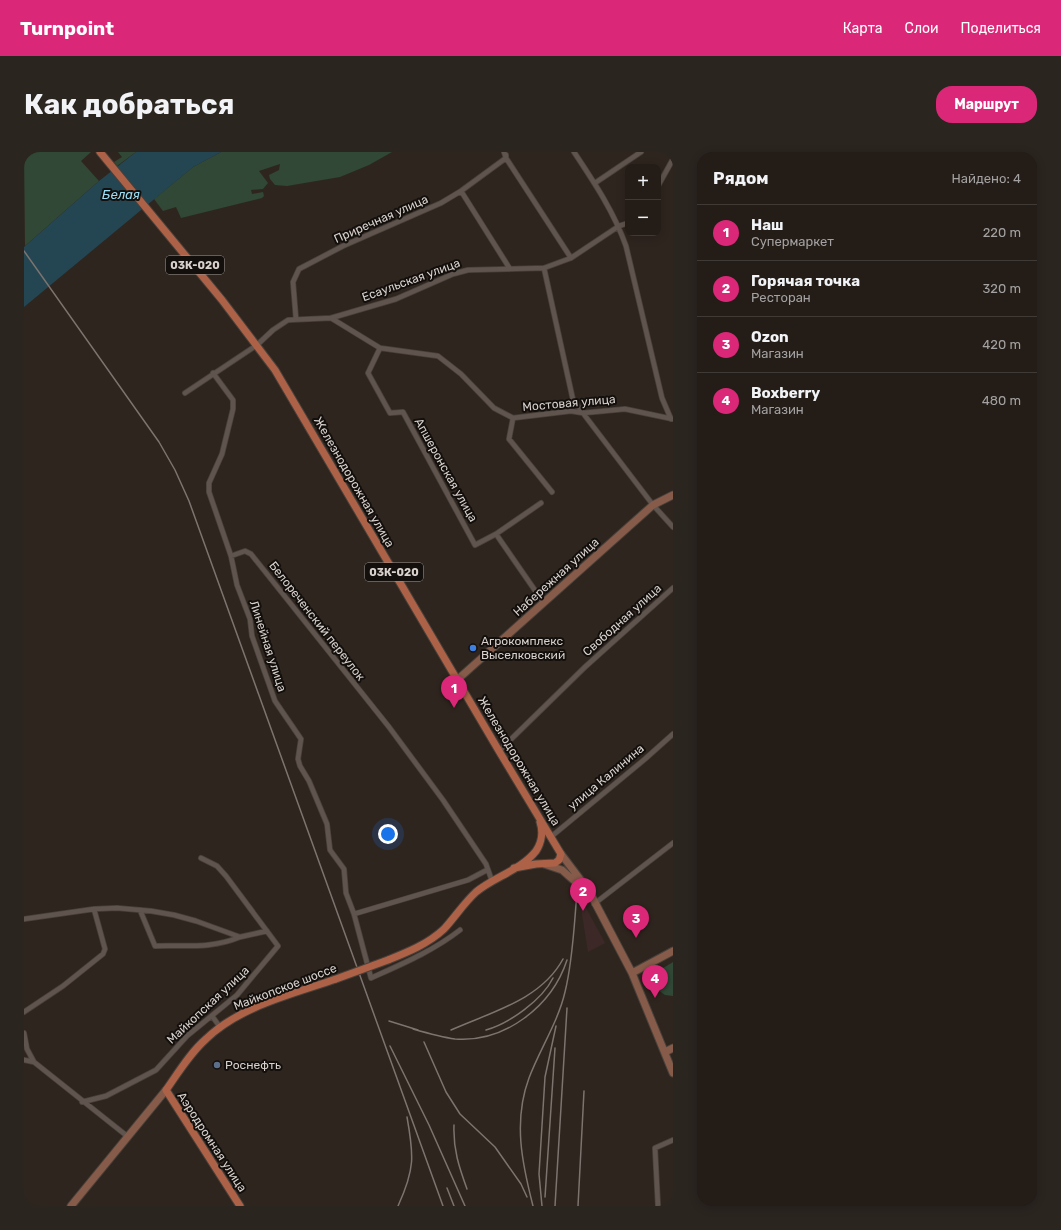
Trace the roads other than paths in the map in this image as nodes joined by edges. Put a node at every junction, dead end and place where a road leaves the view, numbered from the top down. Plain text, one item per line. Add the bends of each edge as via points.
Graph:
1 (100, 152) edge
2 (505, 152) edge
3 (574, 152) edge
4 (641, 152) edge
5 (506, 158) junction
6 (673, 159) edge
7 (661, 181) edge
8 (595, 183) junction
9 (461, 191) junction
10 (625, 224) edge
11 (619, 226) junction
12 (571, 258) junction
13 (544, 268) junction
14 (510, 269) junction
15 (296, 318) junction
16 (331, 318) junction
17 (257, 346) junction
18 (380, 348) junction
19 (213, 373) junction
20 (185, 393) dead end
21 (583, 413) junction
22 (513, 418) junction
23 (672, 419) edge
24 (552, 492) dead end
25 (673, 495) edge
26 (541, 503) dead end
27 (654, 505) junction
28 (673, 527) edge
29 (496, 534) junction
30 (231, 556) junction
31 (673, 588) edge
32 (543, 602) junction
33 (457, 680) junction
34 (673, 734) edge
35 (499, 751) junction
36 (537, 814) junction
37 (552, 836) junction
38 (673, 843) edge
39 (560, 851) junction
40 (201, 858) dead end
41 (527, 859) junction
42 (540, 863) junction
43 (514, 868) junction
44 (488, 870) junction
45 (492, 881) junction
46 (594, 903) junction
47 (94, 909) junction
48 (140, 910) junction
49 (354, 914) junction
50 (24, 919) edge
51 (460, 930) dead end
52 (267, 931) junction
53 (240, 937) junction
54 (673, 951) edge
55 (632, 973) junction
56 (24, 1012) edge
57 (212, 1016) junction
58 (220, 1027) junction
59 (24, 1033) edge
60 (673, 1050) edge
61 (665, 1053) junction
62 (24, 1060) edge
63 (34, 1062) junction
64 (673, 1073) edge
65 (166, 1090) junction
66 (82, 1102) junction
67 (127, 1136) junction
68 (673, 1140) edge
69 (71, 1206) edge
70 (240, 1206) edge
71 (658, 1206) edge

1 - 17 main road, Железнодорожная улица / 03К-020 via 167,231
2 - 5 street
3 - 8 street
4 - 8 street
5 - 9 street, Приречная улица
5 - 12 street
6 - 7 street
8 - 11 street
9 - 14 street
9 - 15 street, Приречная улица via 441,203 343,246 299,269 293,282
10 - 11 street, Есаульская улица
11 - 12 street, Есаульская улица
11 - 23 street via 662,398
12 - 13 street, Есаульская улица
13 - 14 street, Есаульская улица
13 - 21 street via 573,400
14 - 16 street, Есаульская улица via 468,270 453,274 396,299
15 - 16 street, Есаульская улица
15 - 17 street, Есаульская улица via 273,330
16 - 18 street, Мостовая улица
17 - 19 street, Есаульская улица
17 - 33 main road, Железнодорожная улица / 03К-020 via 293,399
18 - 22 street, Мостовая улица via 438,356 494,408
18 - 29 street, Апшеронская улица via 368,373 390,413 403,412 475,545
19 - 20 street, Есаульская улица
19 - 30 street via 233,400 234,409 222,454 209,483 209,492
21 - 22 street, Мостовая улица via 571,411
21 - 23 street, Мостовая улица via 625,409
21 - 27 street
22 - 24 street, Мостовая улица via 509,439
25 - 27 street, Набережная улица
26 - 29 street, Апшеронская улица
27 - 28 street
27 - 32 street, Набережная улица
29 - 32 street
30 - 44 street, Белореченский переулок via 245,551 251,554 407,751 443,800
30 - 49 street, Линейная улица via 237,585 250,619 252,636 275,701 301,739 298,759 300,766 327,824 330,850 344,869 346,893
31 - 35 street, Свободная улица via 585,667
32 - 33 street, Набережная улица
33 - 35 main road, Железнодорожная улица / 03К-020
34 - 37 street, улица Калинина
35 - 36 main road, Железнодорожная улица / 03К-020
36 - 37 main road, Железнодорожная улица / 03К-020
36 - 41 main road via 542,828 541,839 537,849
37 - 39 main road, Железнодорожная улица / 03К-020
38 - 46 street
39 - 41 main road via 552,842 548,842
39 - 42 main road via 559,860 555,863
39 - 46 street, Железнодорожная улица via 589,891
40 - 52 street via 217,866
41 - 43 main road
42 - 43 main road
42 - 46 street via 565,872 580,885
43 - 45 main road
44 - 45 street, Белореченский переулок
44 - 49 street via 468,880
45 - 58 main road, Майкопское шоссе, bridge via 476,892 435,936 416,949 262,1005
46 - 55 street, Железнодорожная улица
47 - 48 street
47 - 50 street
47 - 56 street via 105,949 103,954 63,986
48 - 53 street via 189,919
48 - 53 street via 155,946 206,946 226,943
49 - 51 street, Линейная улица via 371,978 414,959
52 - 53 street
52 - 57 street, Майкопская улица via 278,946 237,995
54 - 55 street
55 - 61 street, Железнодорожная улица
57 - 58 street
57 - 66 street, Майкопская улица via 187,1036 156,1070 106,1096
58 - 65 main road, Майкопское шоссе via 204,1040
59 - 63 street via 27,1049
60 - 61 street
61 - 64 street, Железнодорожная улица
62 - 63 street
63 - 66 street
65 - 67 street, Майкопское шоссе
65 - 70 main road, Аэродромная улица
66 - 67 street
67 - 69 street, Майкопское шоссе
68 - 71 street via 655,1148

